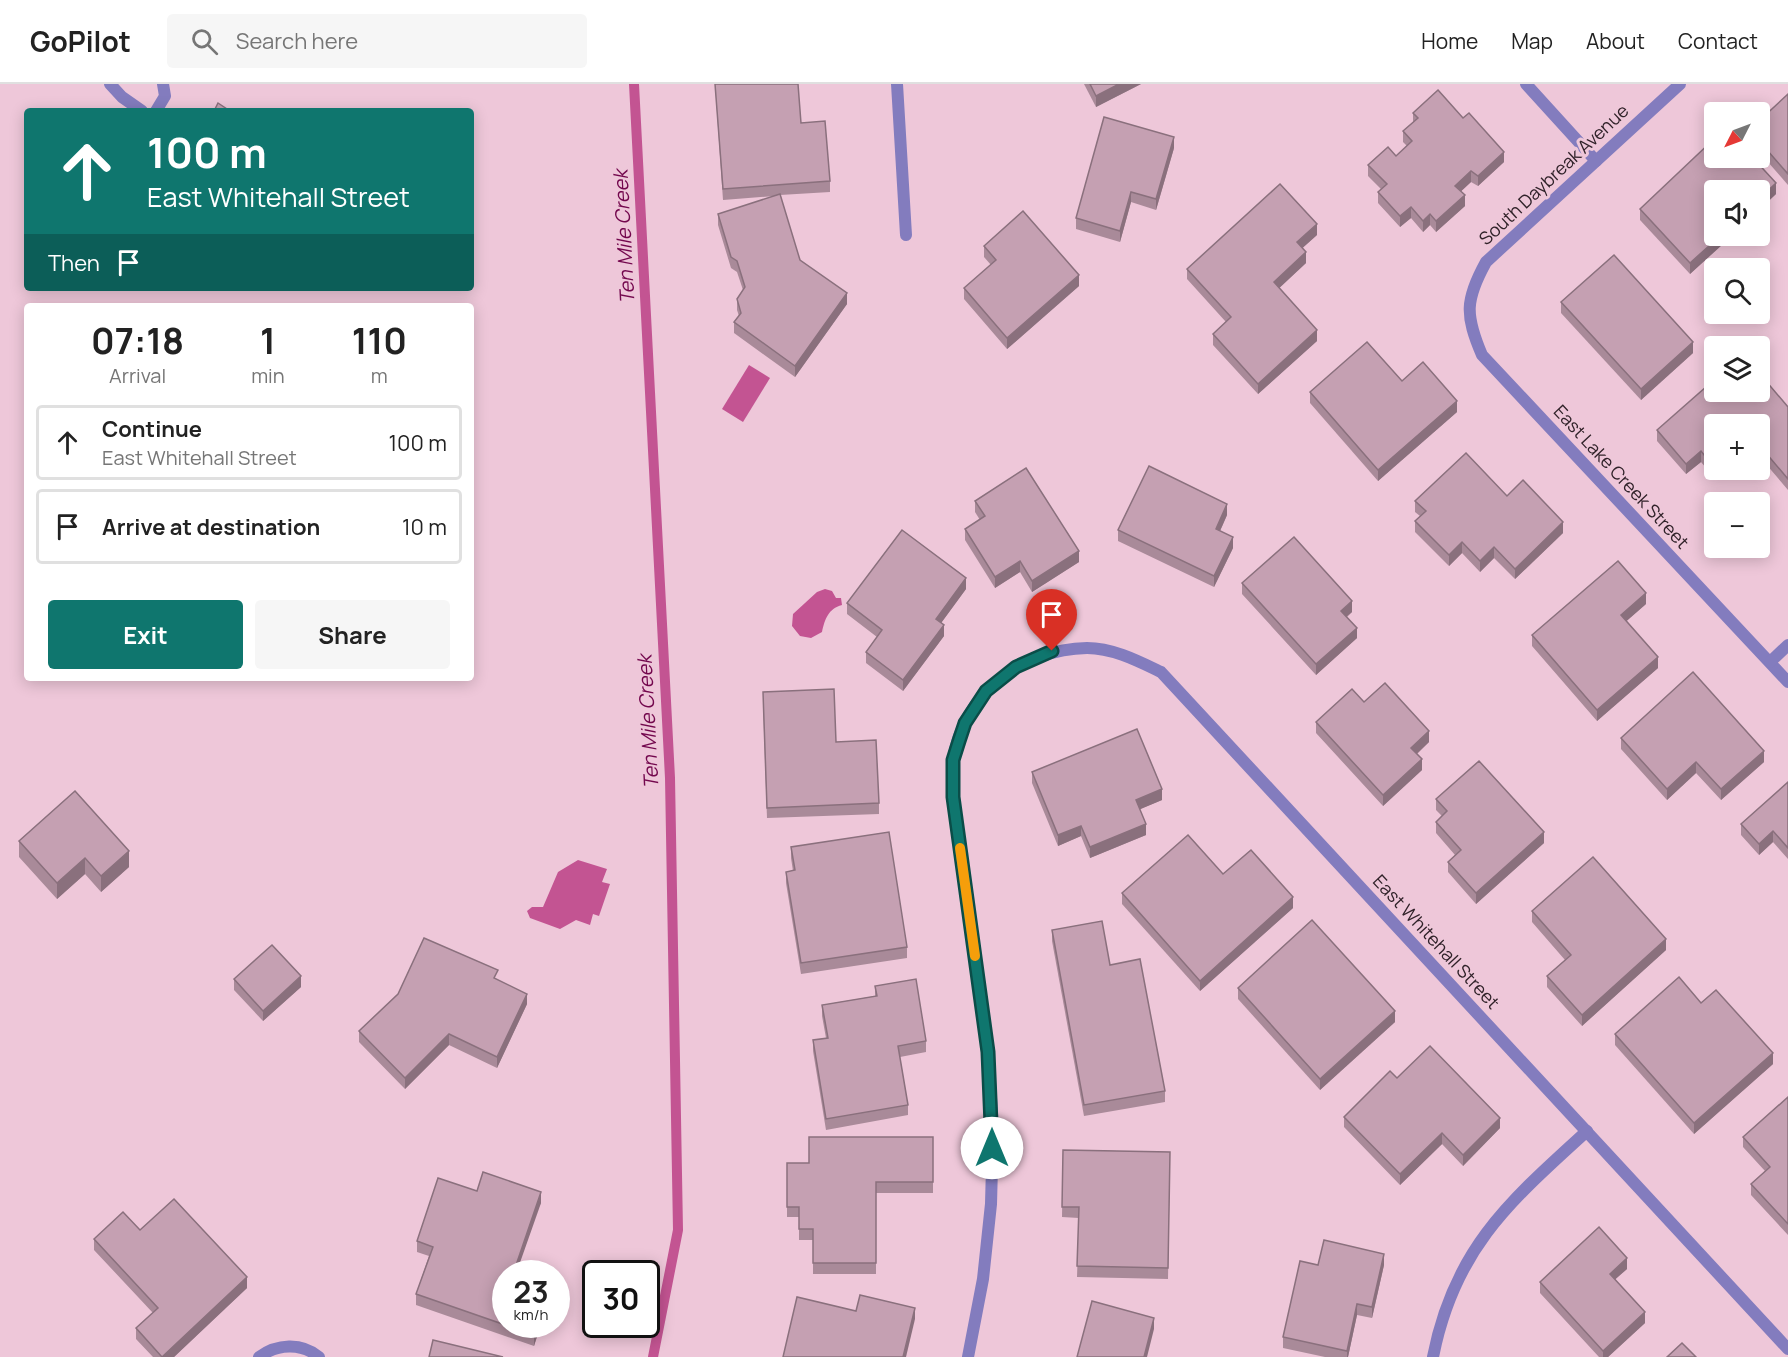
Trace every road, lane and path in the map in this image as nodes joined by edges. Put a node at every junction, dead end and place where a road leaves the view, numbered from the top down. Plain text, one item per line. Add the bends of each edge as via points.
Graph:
1 (110, 84) edge
2 (163, 84) edge
3 (897, 84) edge
4 (1526, 84) edge
5 (1680, 84) edge
6 (138, 108) edge
7 (158, 108) edge
8 (1596, 161) junction
9 (906, 235) dead end
10 (1469, 304) joint
11 (1788, 645) edge
12 (1770, 663) junction
13 (1788, 682) edge
14 (1587, 1131) junction
15 (1788, 1349) edge
16 (259, 1357) edge
17 (319, 1357) edge
18 (968, 1357) edge
19 (1433, 1357) edge

1 - 6 street
2 - 7 street via 165,96
3 - 9 street
4 - 8 street
5 - 8 street, South Daybreak Avenue
8 - 10 street, South Daybreak Avenue via 1486,262
10 - 12 street, East Lake Creek Street via 1470,326 1482,355
11 - 12 street
12 - 13 street, East Lake Creek Street
14 - 15 street, East Whitehall Street
14 - 18 street, East Whitehall Street via 1161,672 1127,655 1089,648 1052,651 1016,667 986,691 965,723 953,760 953,797 988,1052 993,1129 983,1279
14 - 19 street via 1518,1194 1477,1245 1444,1314
16 - 17 street via 283,1346 299,1347

